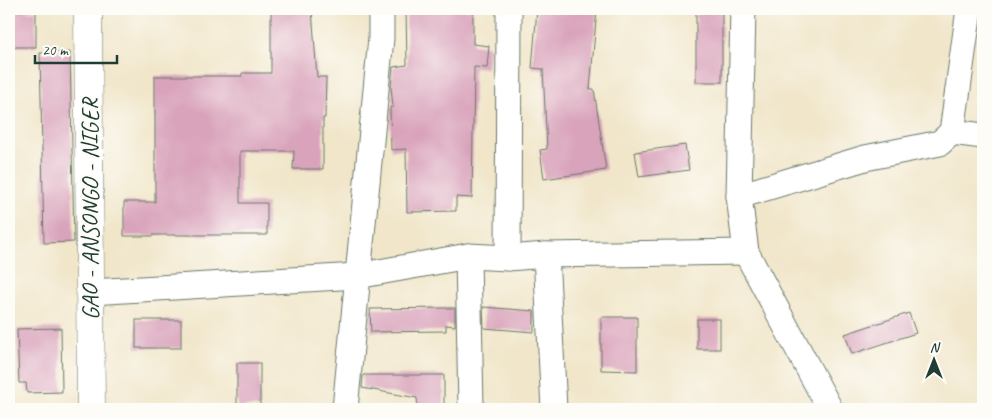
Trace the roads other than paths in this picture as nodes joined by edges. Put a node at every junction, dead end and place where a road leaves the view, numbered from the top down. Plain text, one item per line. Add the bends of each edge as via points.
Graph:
1 (88, 9) edge
2 (381, 9) edge
3 (509, 9) edge
4 (743, 9) edge
5 (969, 9) edge
6 (952, 132) junction
7 (983, 136) edge
8 (739, 196) junction
9 (746, 252) junction
10 (546, 255) junction
11 (468, 256) junction
12 (508, 258) junction
13 (357, 276) junction
14 (90, 292) junction
15 (90, 409) edge
16 (345, 409) edge
17 (471, 409) edge
18 (554, 409) edge
19 (830, 409) edge

1 - 14 main road, GAO - ANSONGO - NIGER
2 - 13 street via 381,38
3 - 12 street
4 - 8 street
5 - 6 street
6 - 7 street
6 - 8 street via 940,143 865,158
8 - 9 street
9 - 10 street
9 - 19 street
10 - 12 street
10 - 18 street
11 - 12 street
11 - 13 street
11 - 17 street
13 - 14 street
13 - 16 street
14 - 15 main road, GAO - ANSONGO - NIGER

